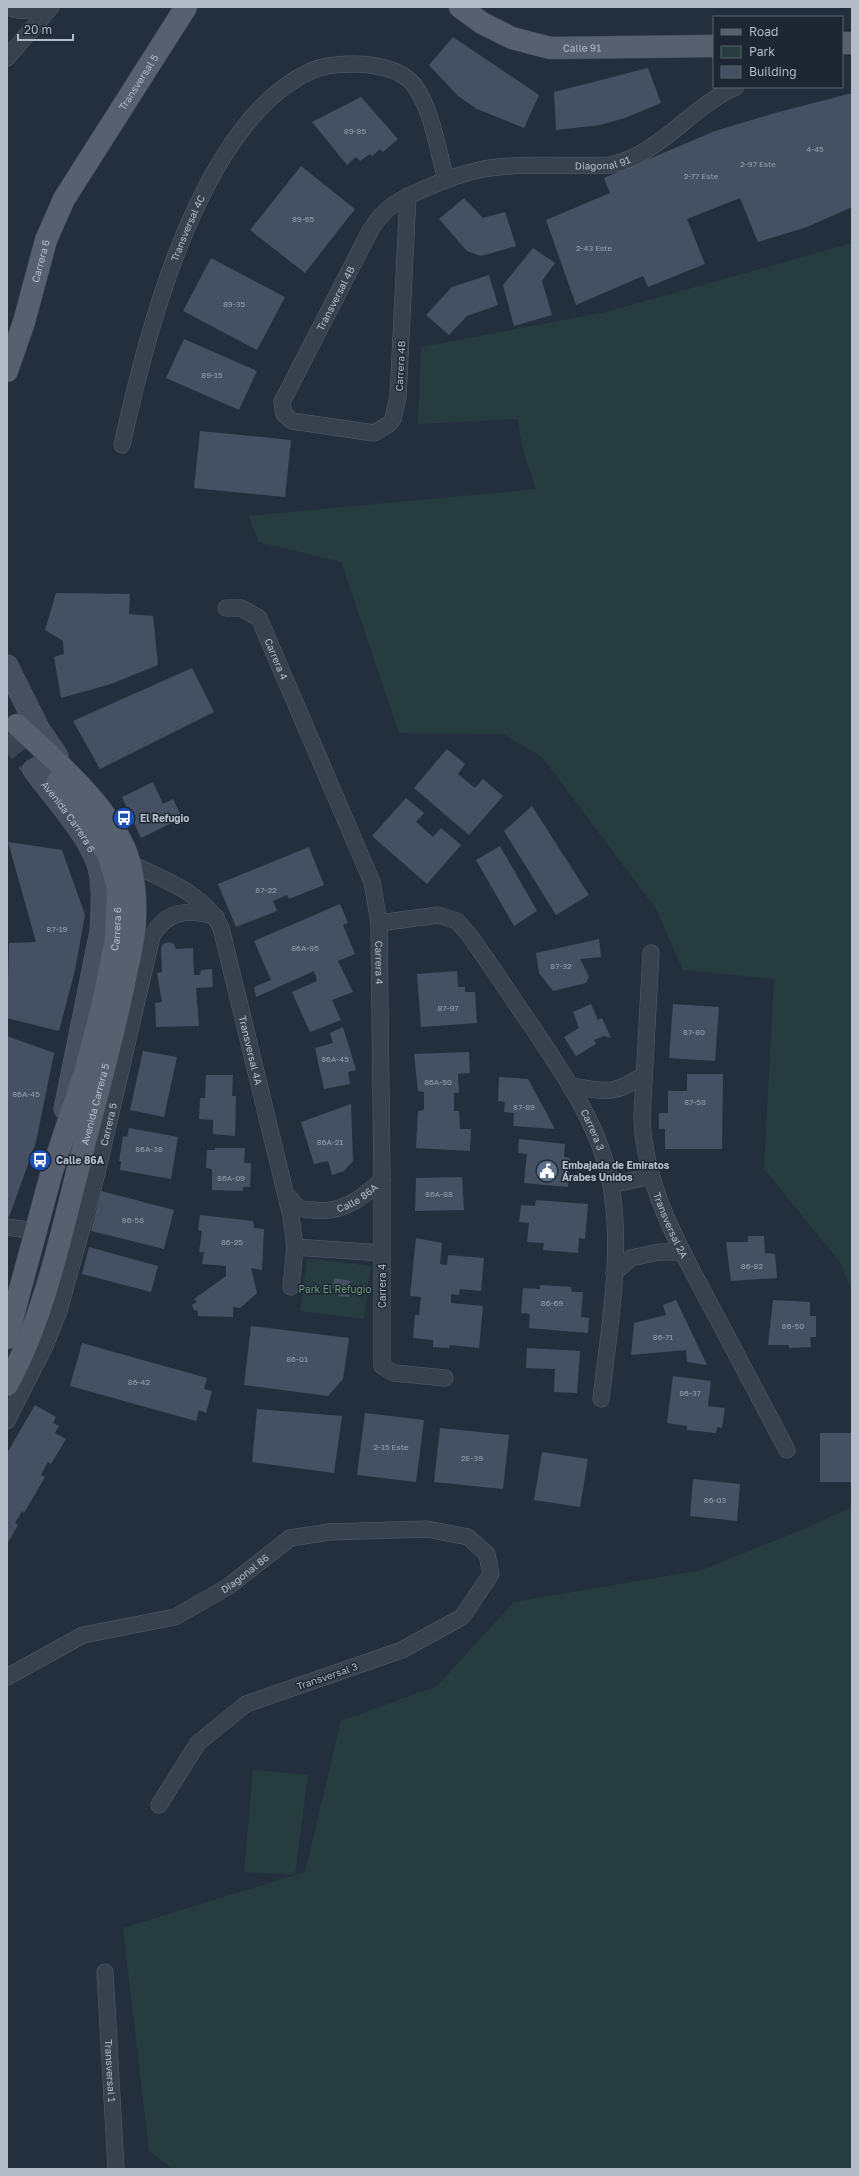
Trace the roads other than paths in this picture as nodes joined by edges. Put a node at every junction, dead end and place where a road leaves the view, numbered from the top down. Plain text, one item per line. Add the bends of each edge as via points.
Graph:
1 (8, 7) edge
2 (38, 7) edge
3 (51, 7) edge
4 (186, 7) edge
5 (460, 7) edge
6 (713, 46) edge
7 (7, 58) edge
8 (734, 88) edge
9 (89, 157) joint
10 (446, 179) junction
11 (408, 196) junction
12 (7, 371) edge
13 (284, 414) joint
14 (122, 445) dead end
15 (226, 608) dead end
16 (7, 666) edge
17 (12, 719) edge
18 (34, 770) tunnel mouth
19 (73, 778) junction
20 (130, 863) junction
21 (216, 917) junction
22 (379, 923) junction
23 (651, 953) dead end
24 (644, 1075) junction
25 (572, 1086) junction
26 (52, 1171) junction
27 (652, 1176) junction
28 (382, 1180) junction
29 (611, 1185) junction
30 (287, 1195) junction
31 (7, 1227) edge
32 (36, 1231) junction
33 (295, 1247) junction
34 (683, 1252) junction
35 (382, 1253) junction
36 (614, 1273) junction
37 (290, 1287) dead end
38 (7, 1338) edge
39 (445, 1378) dead end
40 (7, 1385) edge
41 (602, 1399) dead end
42 (7, 1422) edge
43 (786, 1450) dead end
44 (487, 1554) joint
45 (7, 1677) edge
46 (158, 1804) dead end
47 (105, 1972) dead end
48 (116, 2169) edge

1 - 2 street via 30,10
3 - 7 street
4 - 9 main road, Transversal 5
5 - 6 main road, Calle 91 via 482,23 507,35 550,48
8 - 10 street, Diagonal 91 via 708,102 639,156 625,162 610,165 505,167 480,170
9 - 12 main road, Carrera 6 via 64,199 46,240 24,322
10 - 11 street, Diagonal 91
10 - 14 street, Transversal 4C via 421,98 413,84 398,74 375,66 334,64 311,71 272,97 241,132 205,188 151,326
11 - 13 street, Transversal 4B via 379,216 370,231 282,402
11 - 13 street, Carrera 4B via 398,397 393,419 374,433 292,421
15 - 22 street, Carrera 4 via 241,608 259,618 372,882
16 - 19 main road via 40,730
17 - 19 main road
17 - 26 main road, Carrera 6 via 100,840 109,856 118,888 116,939 102,1008 86,1069
18 - 26 main road, Avenida Carrera 6 via 87,843 99,866 103,904 101,932
19 - 20 main road via 110,824
20 - 21 street, Transversal 4A via 186,891 212,910
20 - 40 main road, Avenida Carrera 5 via 135,897 135,920 112,1040 44,1293 30,1336
21 - 30 street, Transversal 4A via 226,941 263,1106
21 - 42 street, Carrera 5 via 182,913 170,916 159,924 152,936 96,1177 61,1304 44,1348
22 - 25 street, Carrera 3 via 438,916 457,921 470,936
22 - 28 street, Carrera 4
23 - 24 street, Transversal 2A
24 - 25 street via 624,1088 609,1091
24 - 27 street, Transversal 2A via 642,1138
25 - 29 street, Carrera 3 via 603,1153
26 - 32 main road
27 - 29 street
27 - 34 street, Transversal 2A via 662,1207
28 - 30 street, Calle 86A via 364,1196 335,1209 319,1211 297,1207
28 - 35 street, Carrera 4
29 - 36 street, Carrera 3
30 - 33 street, Transversal 4A
31 - 32 street
32 - 38 main road
33 - 35 street
33 - 37 street, Transversal 4A
34 - 36 street via 659,1252 631,1258
34 - 43 street, Transversal 2A
35 - 39 street, Carrera 4 via 382,1366 394,1373
36 - 41 street, Carrera 3
44 - 45 street, Diagonal 86 via 468,1537 427,1529 329,1532 290,1538 229,1586 175,1617 83,1635
44 - 46 street, Transversal 3 via 491,1574 462,1618 402,1650 246,1704 198,1743
47 - 48 street, Transversal 1

